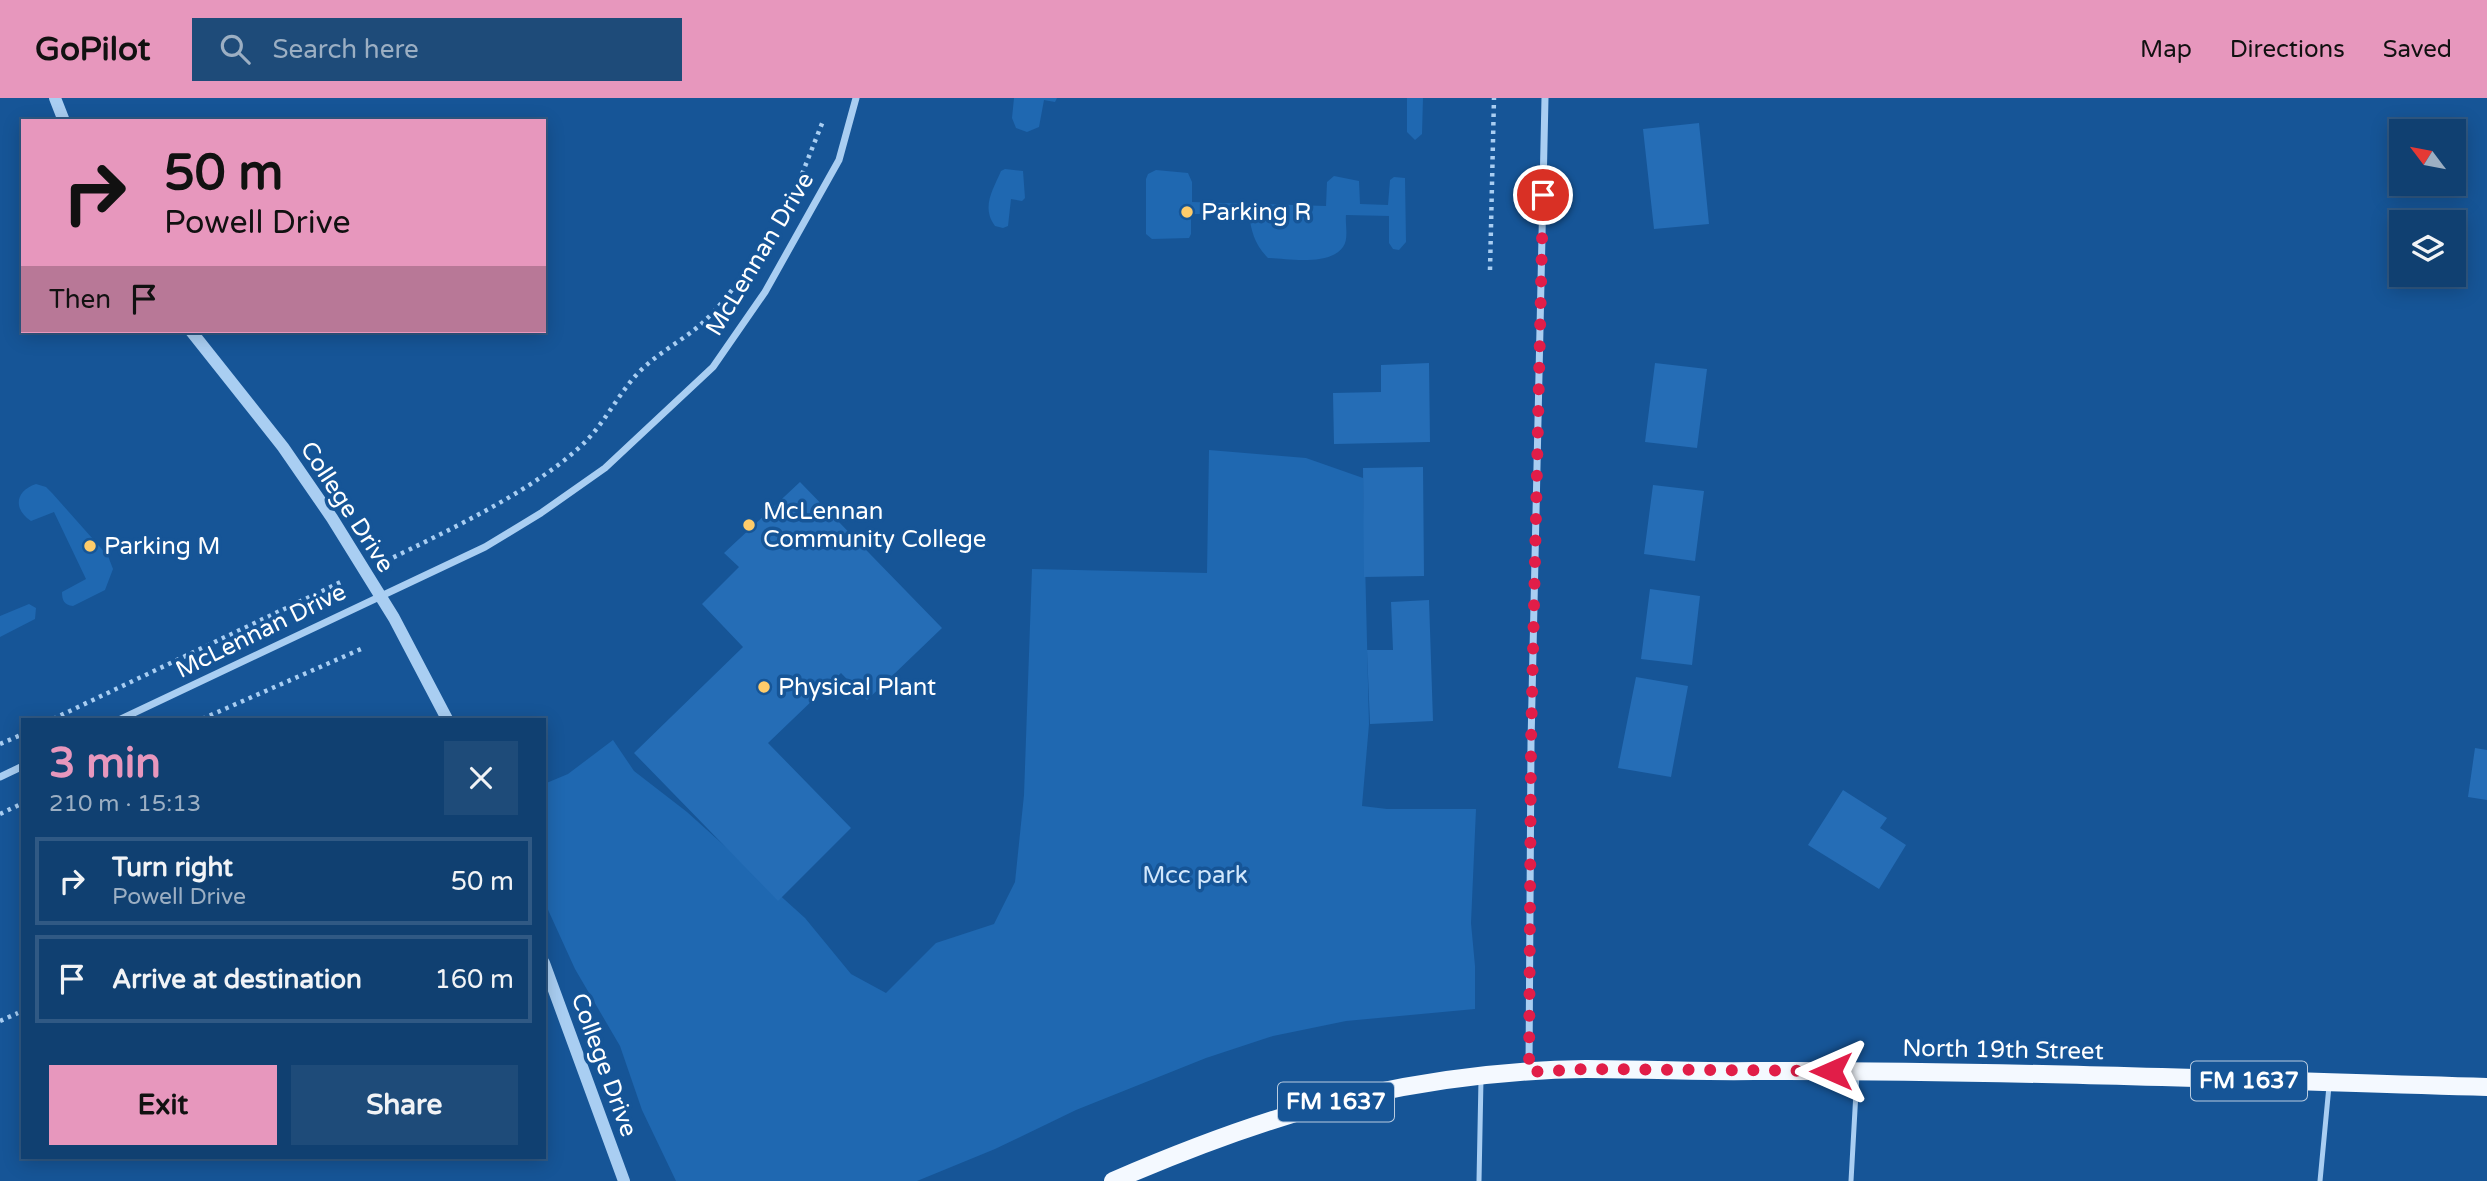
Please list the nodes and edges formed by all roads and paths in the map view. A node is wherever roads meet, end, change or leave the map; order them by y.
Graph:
1 (55, 98) edge
2 (856, 98) edge
3 (1494, 98) edge
4 (1545, 98) edge
5 (63, 119) edge
6 (824, 119) dead end
7 (797, 185) dead end
8 (761, 251) dead end
9 (1490, 270) dead end
10 (193, 333) edge
11 (391, 558) dead end
12 (332, 587) dead end
13 (380, 596) junction
14 (361, 649) dead end
15 (56, 718) edge
16 (123, 718) edge
17 (204, 718) edge
18 (446, 718) edge
19 (21, 735) edge
20 (0, 744) edge
21 (21, 767) edge
22 (0, 777) edge
23 (21, 804) edge
24 (0, 814) edge
25 (546, 968) edge
26 (18, 1013) dead end
27 (0, 1021) edge
28 (1857, 1071) junction
29 (1529, 1072) junction
30 (1481, 1077) junction
31 (2329, 1083) junction
32 (2487, 1087) edge
33 (1121, 1180) edge
34 (624, 1181) edge
35 (1479, 1181) edge
36 (1851, 1181) edge
37 (2320, 1181) edge

1 - 5 street
2 - 13 street, McLennan Drive
3 - 9 path
4 - 29 street
6 - 7 path
8 - 11 path
10 - 13 street, College Drive
12 - 15 path
13 - 16 street, McLennan Drive
13 - 18 street, College Drive
14 - 17 path
19 - 20 path
21 - 22 street
23 - 24 path
25 - 34 street, College Drive
26 - 27 path
28 - 29 main road, North 19th Street / FM 1637
28 - 31 main road, North 19th Street / FM 1637
28 - 36 lane
29 - 30 main road, North 19th Street / FM 1637
30 - 33 main road, North 19th Street / FM 1637
30 - 35 lane
31 - 32 main road, North 19th Street / FM 1637
31 - 37 lane

